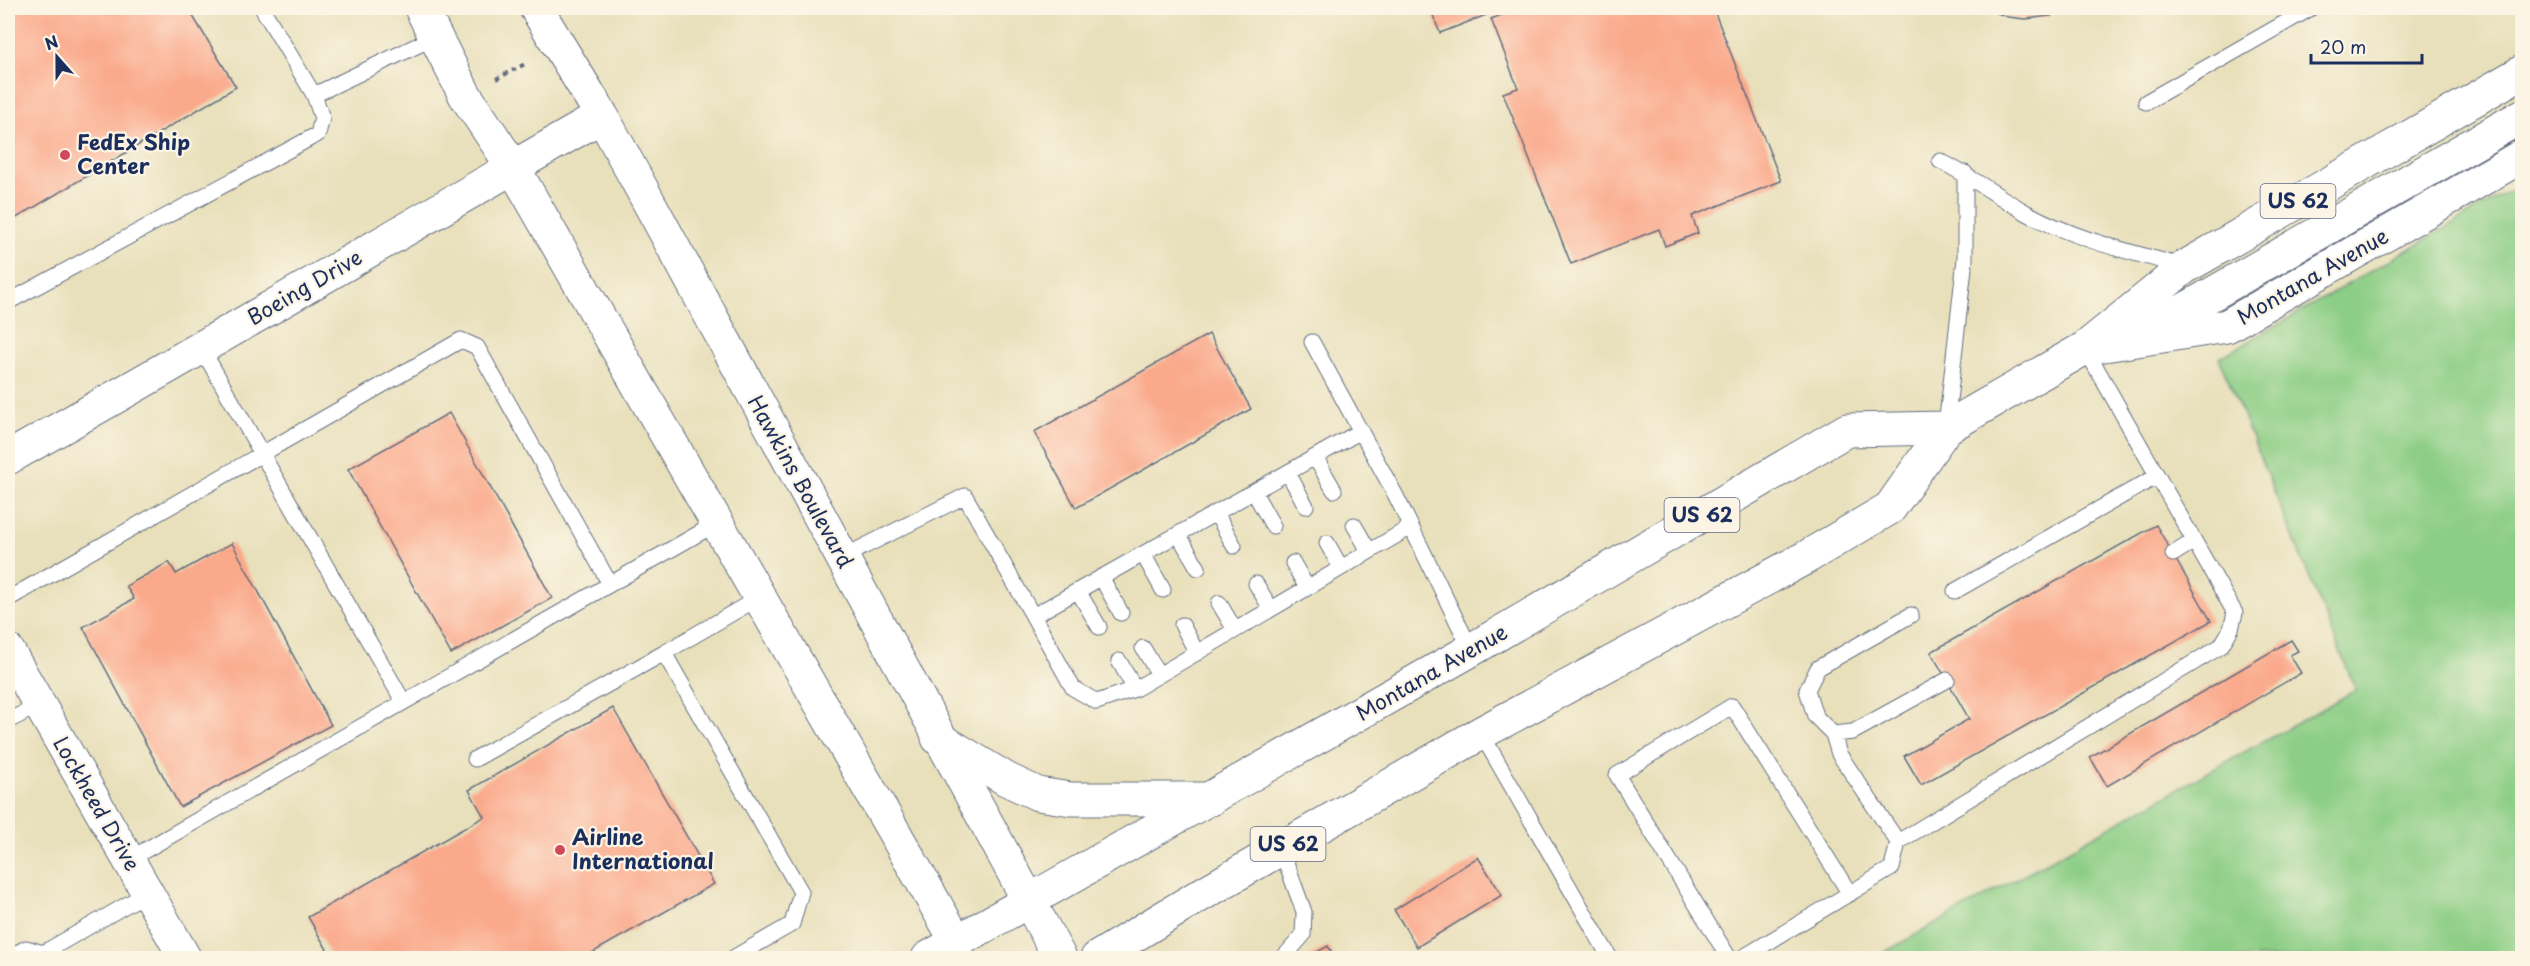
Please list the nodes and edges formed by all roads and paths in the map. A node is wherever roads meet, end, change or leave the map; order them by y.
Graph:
1 (262, 8) edge
2 (422, 8) edge
3 (536, 8) edge
4 (2311, 8) edge
5 (435, 37) junction
6 (530, 61) dead end
7 (2523, 72) edge
8 (490, 83) dead end
9 (314, 95) junction
10 (2146, 102) dead end
11 (602, 116) junction
12 (2523, 116) edge
13 (2523, 156) edge
14 (1940, 161) dead end
15 (513, 167) junction
16 (1965, 173) junction
17 (2185, 267) junction
18 (8, 302) edge
19 (1312, 342) dead end
20 (2129, 342) junction
21 (2085, 348) junction
22 (202, 349) junction
23 (1946, 428) junction
24 (1361, 431) junction
25 (260, 452) junction
26 (1315, 457) junction
27 (8, 458) edge
28 (1288, 473) junction
29 (2157, 476) junction
30 (1334, 490) dead end
31 (1254, 492) junction
32 (1306, 506) dead end
33 (1216, 513) junction
34 (717, 523) junction
35 (1354, 525) dead end
36 (1273, 526) dead end
37 (1411, 527) junction
38 (1178, 534) junction
39 (2194, 541) junction
40 (1327, 543) dead end
41 (1234, 546) dead end
42 (1369, 551) junction
43 (1143, 554) junction
44 (2173, 554) dead end
45 (841, 558) junction
46 (1293, 563) dead end
47 (1198, 568) dead end
48 (1341, 568) junction
49 (1101, 578) junction
50 (610, 584) junction
51 (1256, 584) dead end
52 (1307, 588) junction
53 (1163, 590) dead end
54 (1078, 591) junction
55 (1955, 591) dead end
56 (760, 597) junction
57 (8, 599) edge
58 (1219, 603) dead end
59 (1271, 609) junction
60 (1121, 613) dead end
61 (1911, 615) dead end
62 (1033, 616) junction
63 (1182, 626) dead end
64 (1099, 627) dead end
65 (1235, 630) junction
66 (1143, 648) dead end
67 (8, 650) edge
68 (1471, 650) junction
69 (664, 652) junction
70 (1197, 653) junction
71 (1119, 661) dead end
72 (1159, 675) junction
73 (1947, 680) dead end
74 (1136, 689) junction
75 (403, 701) junction
76 (39, 705) junction
77 (8, 721) edge
78 (1481, 734) junction
79 (1833, 734) junction
80 (938, 738) junction
81 (475, 759) dead end
82 (1213, 798) junction
83 (1899, 842) junction
84 (1281, 849) junction
85 (128, 860) junction
86 (147, 893) junction
87 (1850, 894) junction
88 (1028, 902) junction
89 (957, 942) junction
90 (45, 956) edge
91 (8, 958) edge
92 (185, 958) edge
93 (733, 958) edge
94 (928, 958) edge
95 (1060, 958) edge
96 (1097, 958) edge
97 (1283, 958) edge
98 (1610, 958) edge
99 (1729, 958) edge
100 (1742, 958) edge

1 - 9 lane
2 - 5 main road
3 - 11 main road, Hawkins Boulevard
4 - 10 lane
5 - 9 lane
5 - 15 main road
6 - 8 path
7 - 17 main road, Montana Avenue / US 62
9 - 18 lane
11 - 15 main road, Boeing Drive
11 - 45 main road, Hawkins Boulevard
12 - 20 main road
13 - 20 main road, Montana Avenue / US 62
14 - 16 lane
15 - 22 main road, Boeing Drive
15 - 34 main road
16 - 17 lane
16 - 23 lane
17 - 21 main road, Montana Avenue / US 62
19 - 24 lane
20 - 21 main road, Montana Avenue / US 62
21 - 23 main road, Montana Avenue / US 62
21 - 29 lane
22 - 25 lane
22 - 27 main road, Boeing Drive
23 - 68 main road, Montana Avenue / US 62
23 - 78 main road, Montana Avenue / US 62
24 - 26 lane
24 - 37 lane
25 - 50 lane
25 - 57 lane
25 - 75 lane
26 - 28 lane
26 - 30 lane
28 - 31 lane
28 - 32 lane
29 - 39 lane
29 - 55 lane
31 - 33 lane
31 - 36 lane
33 - 38 lane
33 - 41 lane
34 - 50 lane
34 - 56 main road
35 - 42 lane
37 - 42 lane
37 - 68 lane
38 - 43 lane
38 - 47 lane
39 - 44 lane
39 - 83 lane
40 - 48 lane
42 - 48 lane
43 - 49 lane
43 - 53 lane
45 - 62 lane
45 - 80 main road, Hawkins Boulevard
46 - 52 lane
48 - 52 lane
49 - 54 lane
49 - 60 lane
50 - 75 lane
51 - 59 lane
52 - 59 lane
54 - 62 lane
54 - 64 lane
56 - 69 lane
56 - 89 main road
58 - 65 lane
59 - 65 lane
61 - 79 lane
62 - 74 lane
63 - 70 lane
65 - 70 lane
66 - 72 lane
67 - 76 street, Lockheed Drive
68 - 82 main road, Montana Avenue / US 62
69 - 81 lane
69 - 93 lane
70 - 72 lane
71 - 74 lane
72 - 74 lane
73 - 79 lane
75 - 85 lane
76 - 77 lane
76 - 85 street, Lockheed Drive
78 - 84 main road, Montana Avenue / US 62
78 - 98 lane
79 - 83 lane
80 - 82 main road
80 - 88 main road, Hawkins Boulevard
82 - 88 main road, Montana Avenue / US 62
83 - 87 lane
84 - 96 main road, Montana Avenue / US 62
84 - 97 lane
85 - 86 street, Lockheed Drive
86 - 90 lane
86 - 92 street, Lockheed Drive
87 - 99 lane
87 - 100 lane
88 - 89 main road, Montana Avenue / US 62
88 - 95 main road, Hawkins Boulevard
89 - 94 main road, Montana Avenue / US 62
90 - 91 lane

